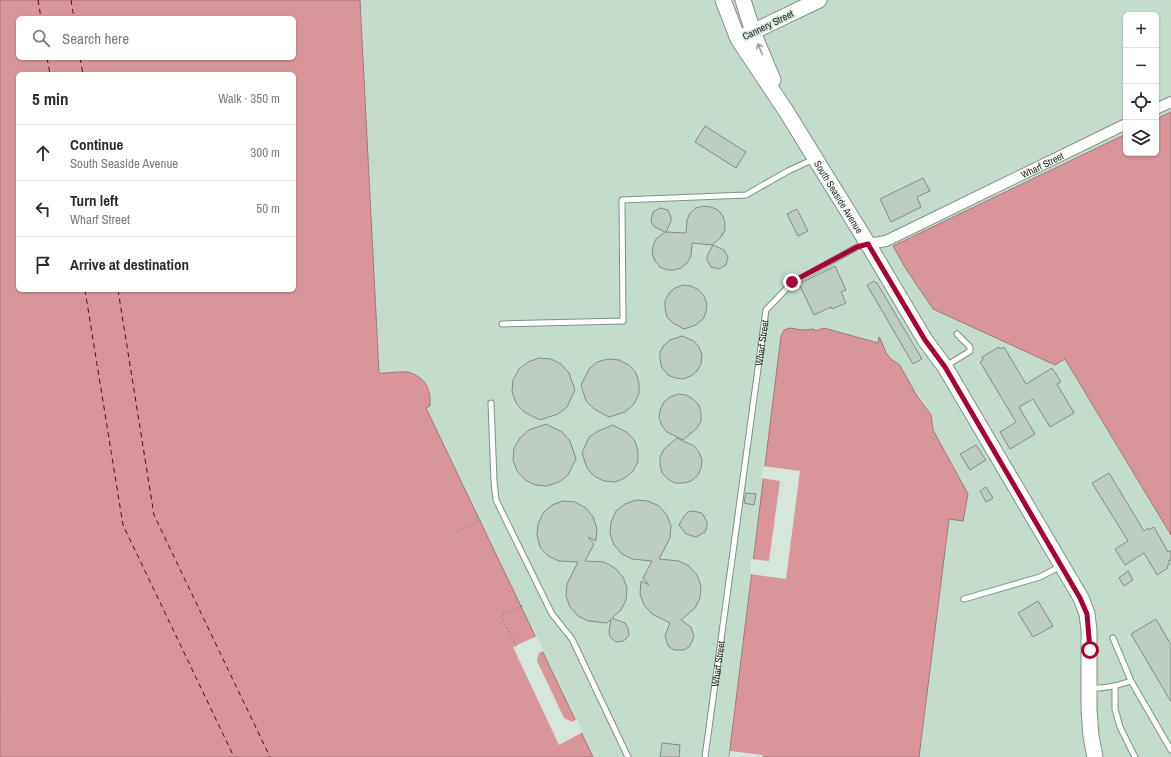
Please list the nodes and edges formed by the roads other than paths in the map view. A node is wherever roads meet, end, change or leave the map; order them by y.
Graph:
1 (723, 0) edge
2 (743, 0) edge
3 (820, 0) edge
4 (753, 32) junction
5 (738, 39) junction
6 (1171, 102) edge
7 (1159, 108) edge
8 (786, 111) junction
9 (1123, 125) edge
10 (815, 159) junction
11 (868, 244) junction
12 (502, 324) dead end
13 (957, 334) dead end
14 (945, 367) junction
15 (491, 403) dead end
16 (1062, 565) junction
17 (964, 599) dead end
18 (1113, 638) dead end
19 (1131, 681) junction
20 (1115, 686) junction
21 (1089, 688) junction
22 (1171, 750) edge
23 (628, 757) edge
24 (705, 757) edge
25 (1096, 757) edge
26 (1135, 757) edge

1 - 5 street, South Seaside Avenue
2 - 4 street, South Seaside Avenue
3 - 4 street, Cannery Street
4 - 5 street, Cannery Street
8 -> 4 street, South Seaside Avenue
5 - 8 street, South Seaside Avenue
6 - 7 street
8 - 10 street, South Seaside Avenue
9 - 11 street, Wharf Street
10 - 11 street, South Seaside Avenue
10 - 12 lane
11 - 14 street, South Seaside Avenue
11 - 24 lane, Wharf Street
13 - 14 lane
14 - 16 street, South Seaside Avenue
15 - 23 lane
16 - 17 lane
16 - 21 street, South Seaside Avenue
18 - 19 lane
19 - 20 lane
19 - 22 lane
20 - 21 lane
20 - 26 lane
21 - 25 street, South Seaside Avenue

